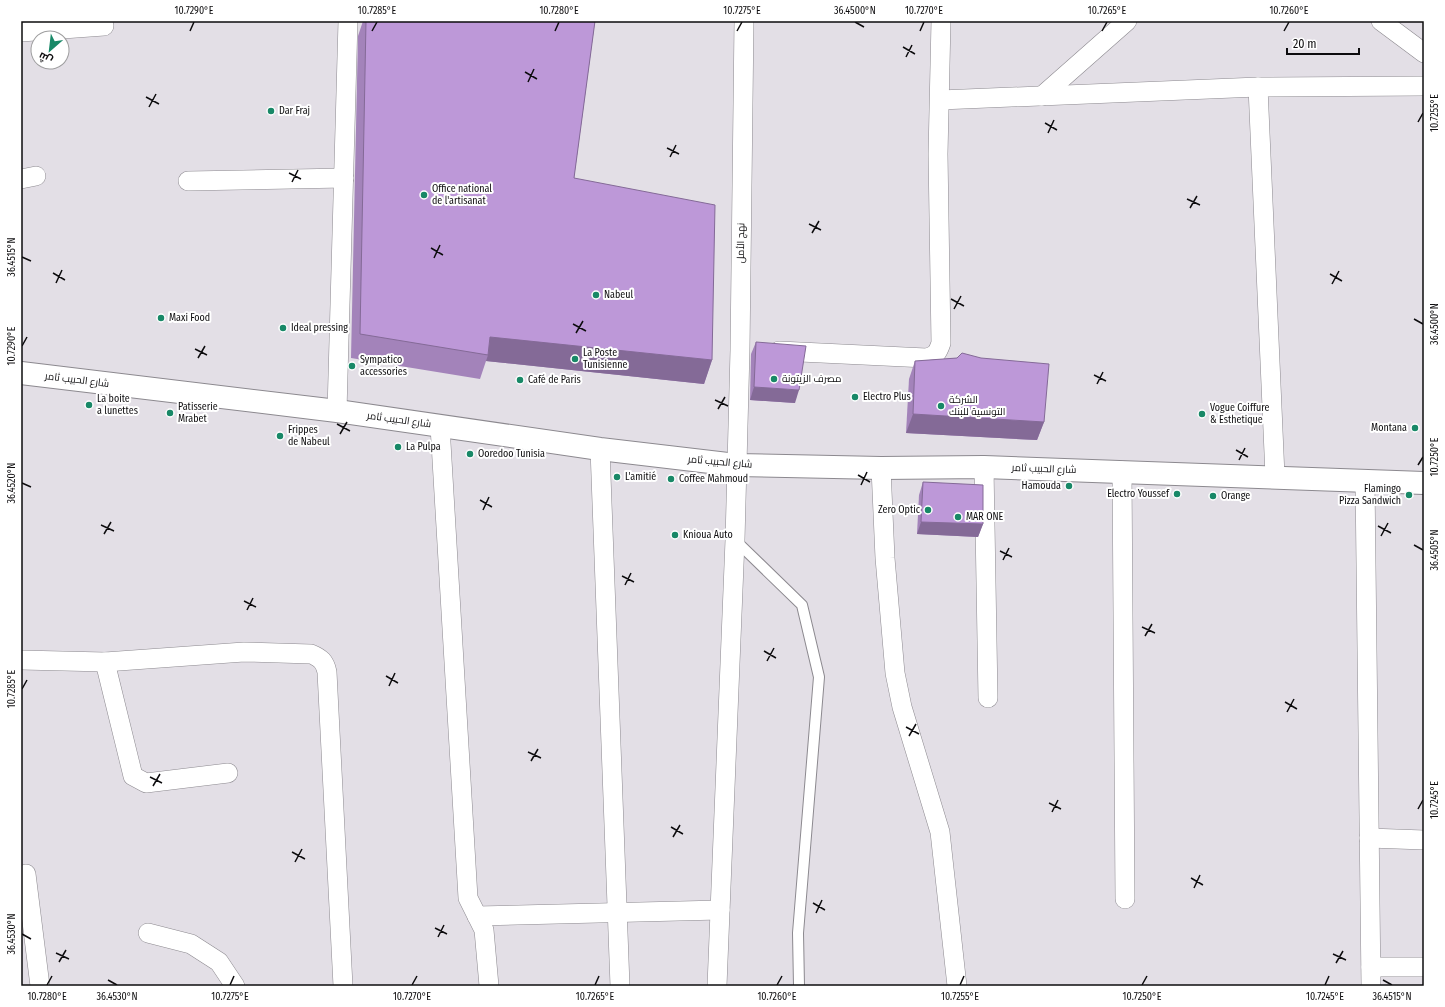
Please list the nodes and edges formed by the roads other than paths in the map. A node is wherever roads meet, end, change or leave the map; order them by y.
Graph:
1 (348, 21) edge
2 (744, 21) edge
3 (941, 21) edge
4 (1127, 21) edge
5 (1381, 21) edge
6 (104, 26) dead end
7 (21, 32) edge
8 (1424, 53) edge
9 (1424, 86) edge
10 (1258, 87) junction
11 (1042, 96) junction
12 (940, 100) junction
13 (344, 178) junction
14 (188, 181) dead end
15 (753, 350) junction
16 (21, 373) edge
17 (337, 411) junction
18 (440, 426) junction
19 (600, 449) junction
20 (736, 465) junction
21 (984, 467) junction
22 (881, 468) junction
23 (1122, 471) junction
24 (1275, 476) junction
25 (1365, 480) junction
26 (1424, 483) edge
27 (736, 540) junction
28 (21, 660) edge
29 (105, 662) junction
30 (988, 698) dead end
31 (228, 773) dead end
32 (1369, 838) junction
33 (1424, 840) edge
34 (26, 874) dead end
35 (1125, 899) dead end
36 (720, 910) junction
37 (618, 913) junction
38 (477, 916) junction
39 (148, 933) dead end
40 (1371, 967) junction
41 (1424, 967) edge
42 (40, 986) edge
43 (235, 986) edge
44 (343, 986) edge
45 (489, 986) edge
46 (620, 986) edge
47 (717, 986) edge
48 (799, 986) edge
49 (957, 986) edge
50 (1371, 986) edge

1 - 13 street
2 - 15 street, نهج الأمل
3 - 12 street
4 - 11 street
5 - 8 street
6 - 7 street
9 - 10 street
10 - 11 street
10 - 24 street
11 - 12 street
12 - 15 street
13 - 14 street
13 - 17 street
15 - 20 street, نهج الأمل
16 - 17 main road, شارع الحبيب ثامر
17 - 18 main road, شارع الحبيب ثامر
18 - 19 main road, شارع الحبيب ثامر
18 - 38 street
19 - 20 main road, شارع الحبيب ثامر
19 - 37 street
20 - 22 main road, شارع الحبيب ثامر
20 - 27 street, نهج الأمل
21 - 22 main road, شارع الحبيب ثامر
21 - 23 main road, شارع الحبيب ثامر
21 - 30 street
22 - 49 street
23 - 24 main road, شارع الحبيب ثامر
23 - 35 street
24 - 25 main road, شارع الحبيب ثامر
25 - 26 main road, شارع الحبيب ثامر
25 - 32 street
27 - 36 street, نهج الأمل
27 - 48 lane
28 - 29 street
29 - 31 street
29 - 44 street
32 - 33 street
32 - 40 street
34 - 42 street
36 - 37 street
36 - 47 street, نهج الأمل
37 - 38 street
37 - 46 street
38 - 45 street
39 - 43 street
40 - 41 street
40 - 50 street

